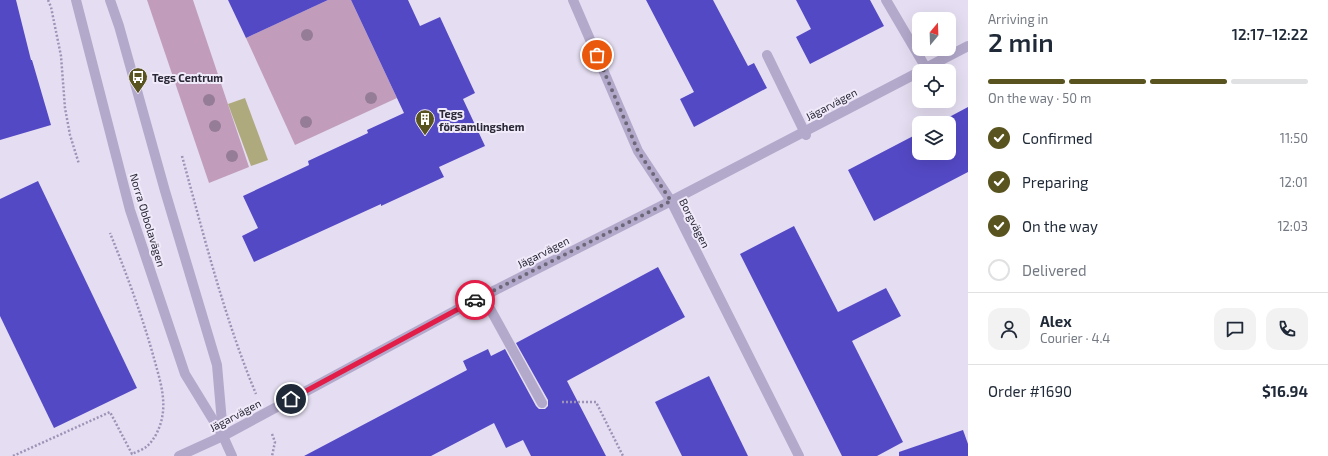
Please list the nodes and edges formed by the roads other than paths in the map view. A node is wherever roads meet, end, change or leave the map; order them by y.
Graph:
1 (76, 0) edge
2 (110, 0) edge
3 (573, 0) edge
4 (886, 0) edge
5 (968, 46) edge
6 (767, 55) dead end
7 (919, 64) edge
8 (934, 64) edge
9 (912, 75) edge
10 (805, 133) junction
11 (671, 201) junction
12 (483, 296) junction
13 (542, 403) road end
14 (223, 436) junction
15 (179, 456) edge
16 (232, 456) edge
17 (799, 456) edge

1 - 14 street, Norra Obbolavägen
2 - 14 street, Norra Obbolavägen
3 - 11 street, Borgvägen
4 - 7 street
5 - 8 street, Jägarvägen
6 - 10 street
9 - 10 street, Jägarvägen
10 - 11 street, Jägarvägen
11 - 12 street, Jägarvägen
11 - 17 street, Borgvägen
12 - 13 street
12 - 14 street, Jägarvägen
14 - 15 street, Jägarvägen
14 - 16 street, Norra Obbolavägen

